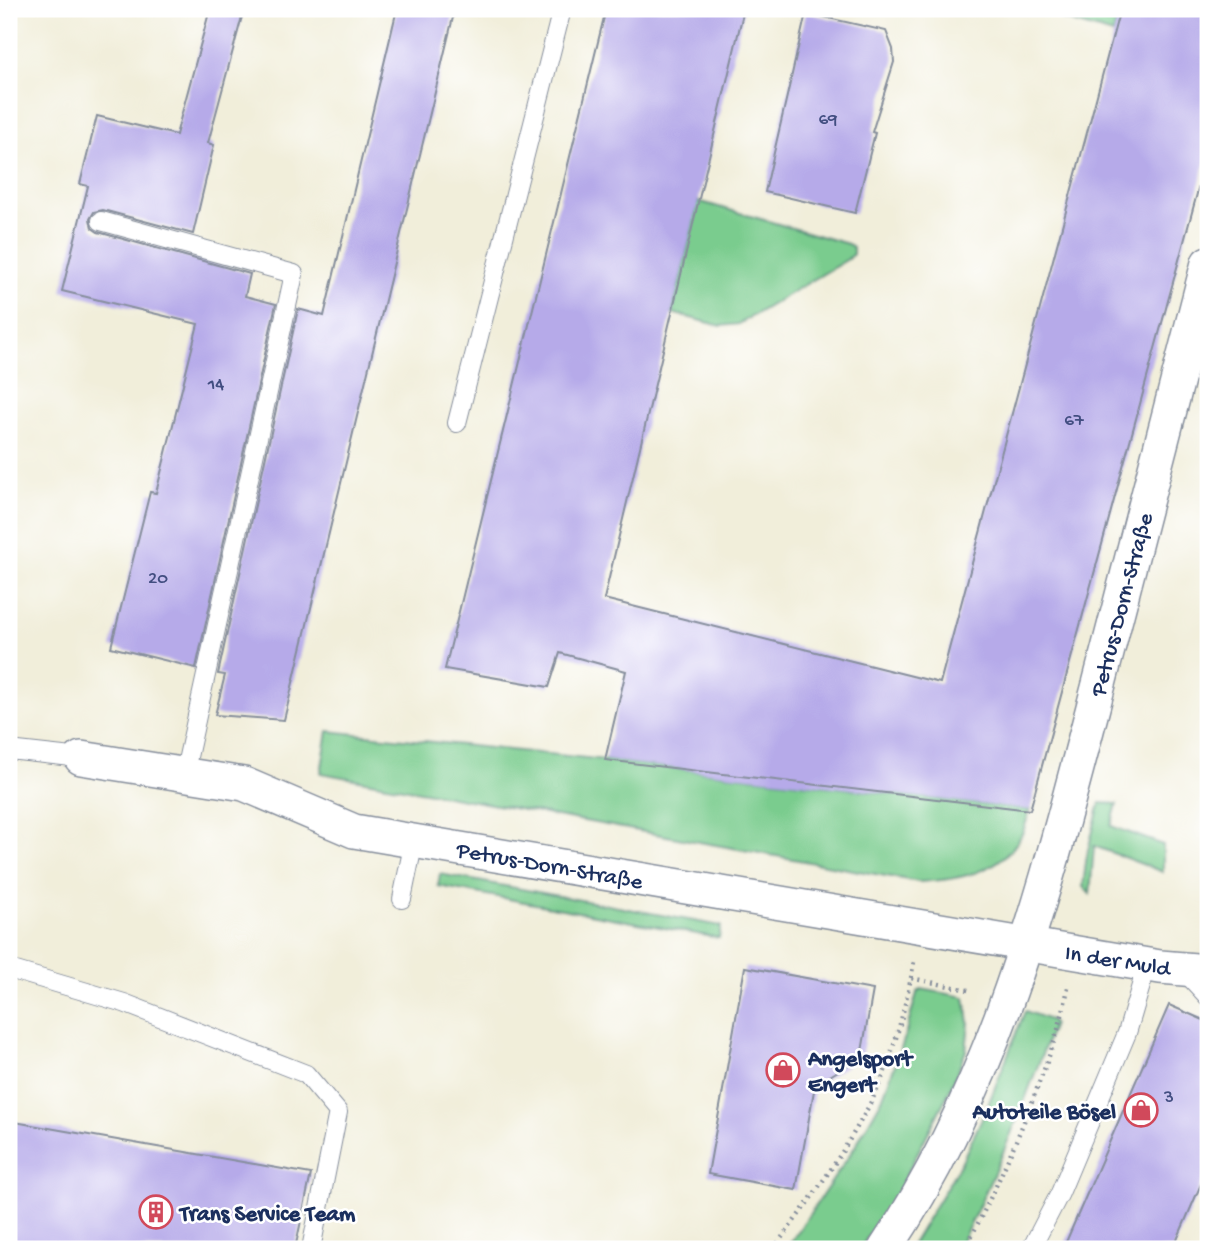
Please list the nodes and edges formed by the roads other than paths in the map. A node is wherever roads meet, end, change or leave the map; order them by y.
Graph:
1 (562, 9) edge
2 (101, 221) dead end
3 (1208, 263) edge
4 (457, 423) dead end
5 (9, 750) edge
6 (81, 758) joint
7 (184, 775) junction
8 (414, 841) junction
9 (402, 900) dead end
10 (1027, 944) junction
11 (1147, 965) junction
12 (9, 969) edge
13 (1195, 970) edge
14 (1208, 997) edge
15 (311, 1249) edge
16 (885, 1249) edge
17 (1031, 1249) edge

1 - 4 lane
2 - 7 lane
3 - 10 street, Petrus-Dorn-Straße
5 - 6 lane
6 - 7 street, Petrus-Dorn-Straße
7 - 8 street, Petrus-Dorn-Straße
8 - 9 lane
8 - 10 street, Petrus-Dorn-Straße
10 - 11 street, In der Muld
10 - 16 street, Petrus-Dorn-Straße
11 - 13 street, In der Muld
11 - 17 lane
12 - 15 lane
13 - 14 lane

